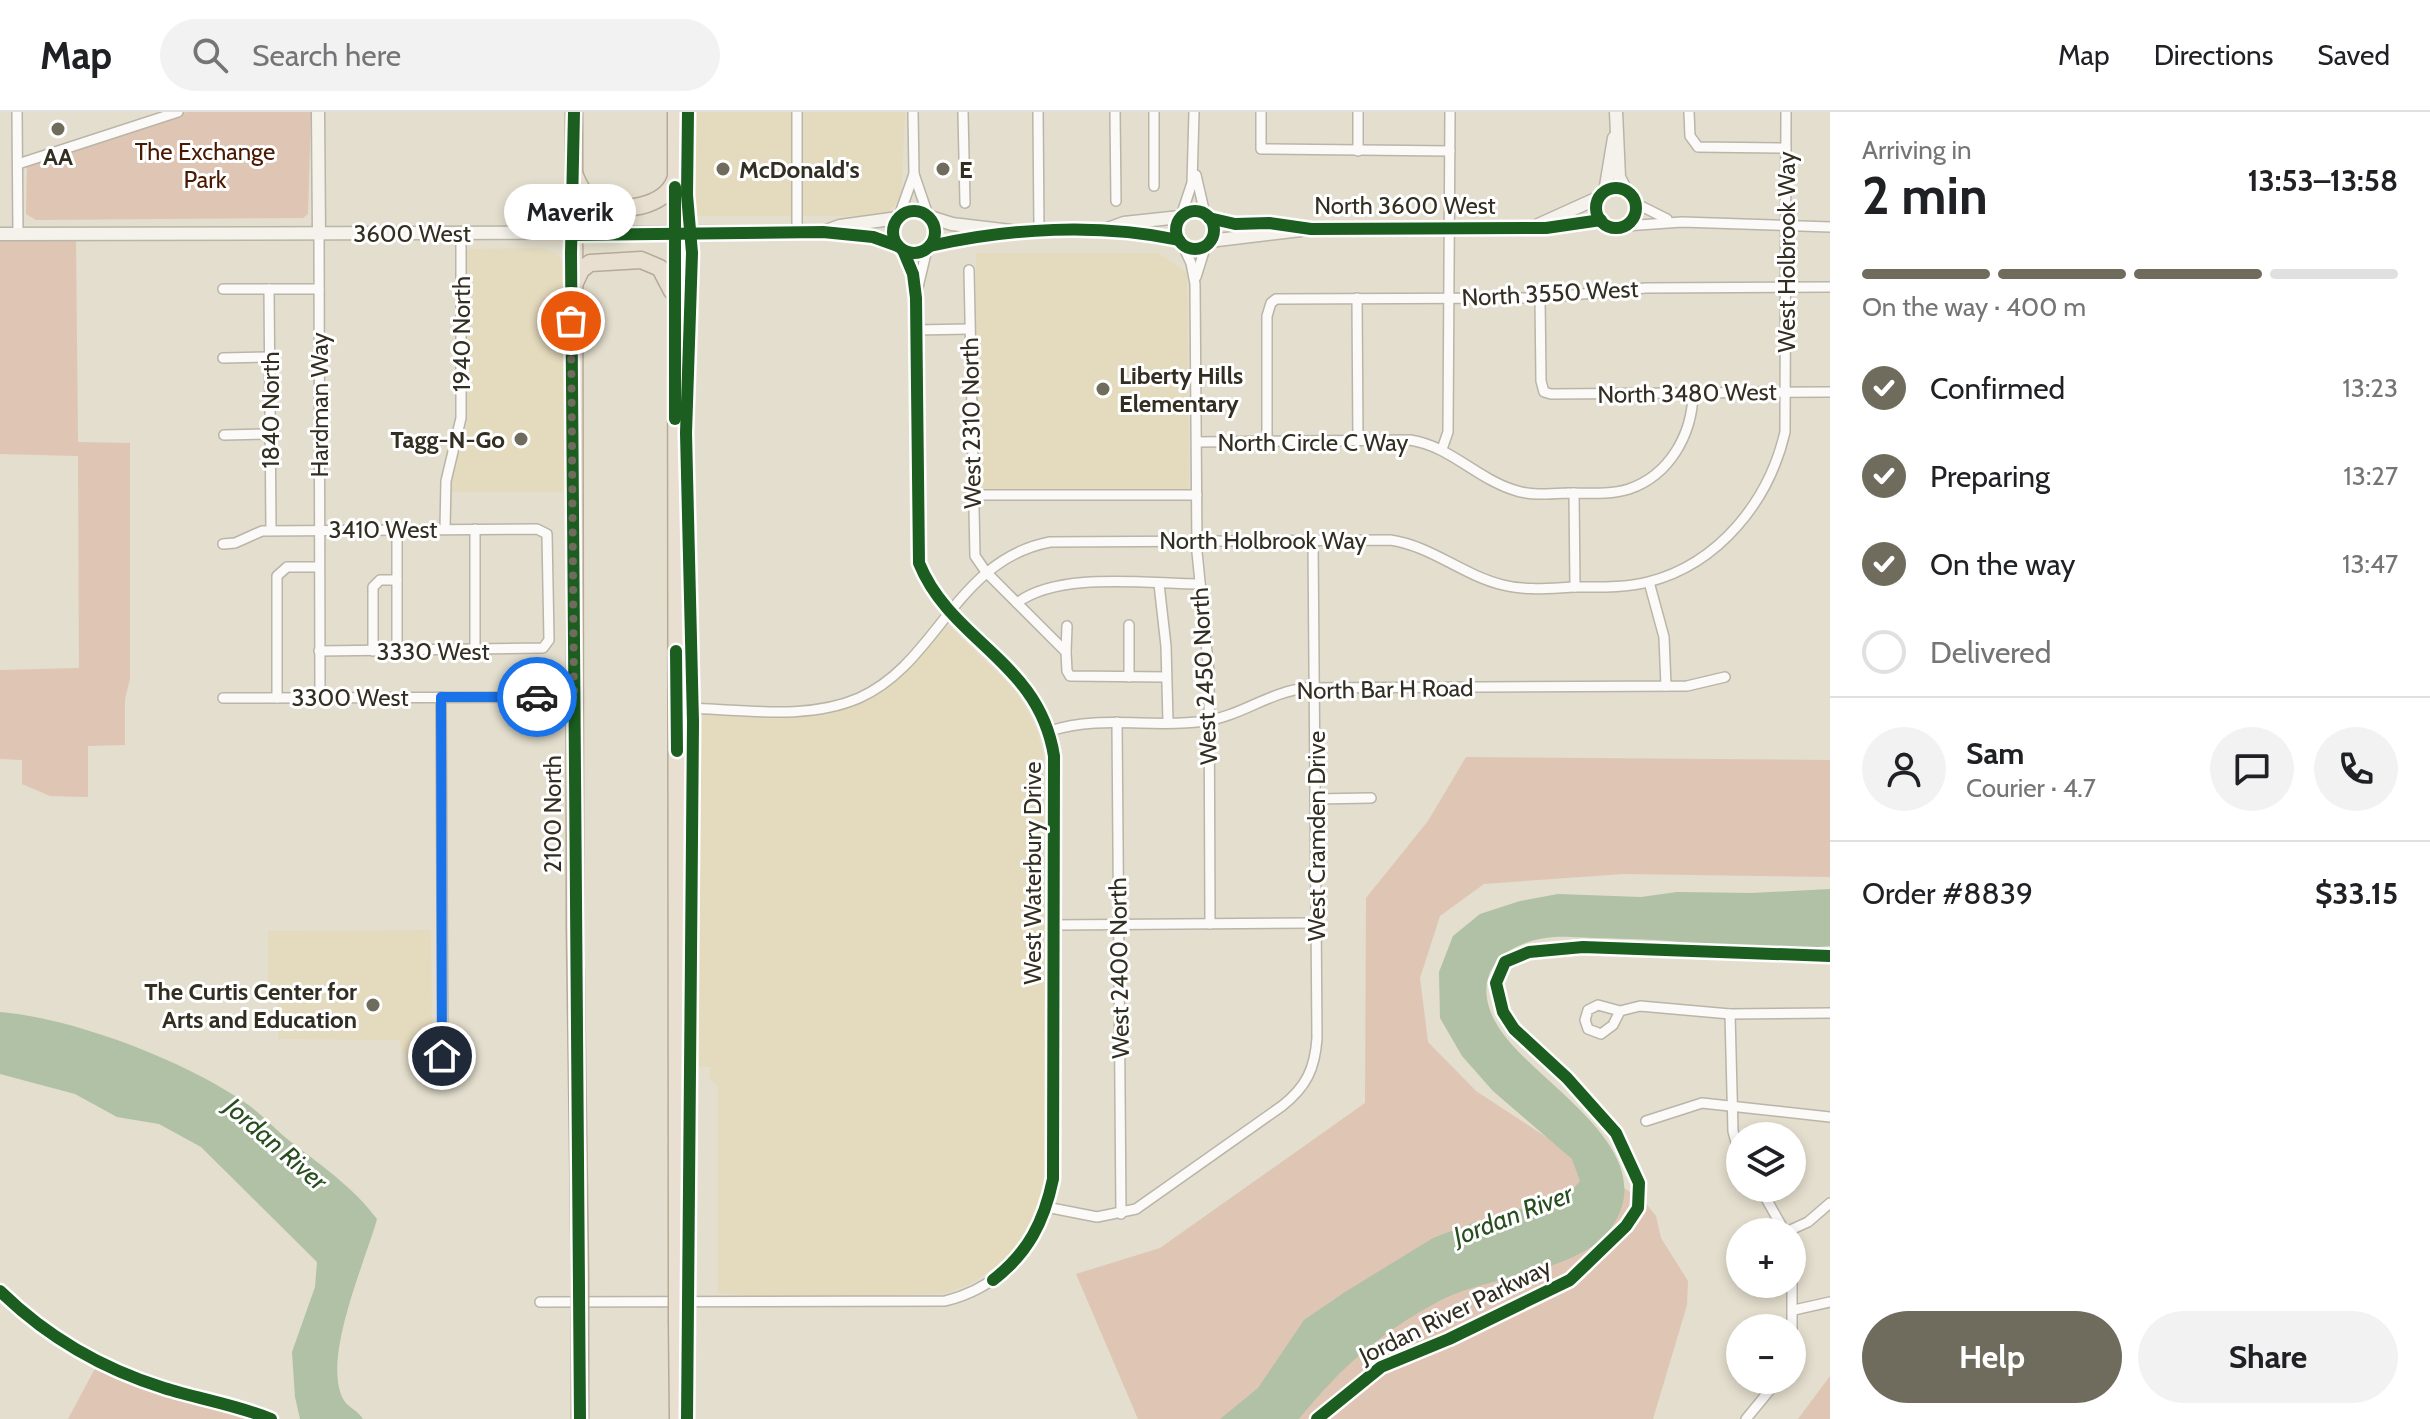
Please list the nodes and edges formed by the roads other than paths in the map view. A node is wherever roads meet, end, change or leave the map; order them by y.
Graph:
1 (17, 112) edge
2 (178, 112) edge
3 (318, 112) edge
4 (574, 112) edge
5 (676, 112) edge
6 (797, 112) edge
7 (913, 112) edge
8 (963, 112) edge
9 (1038, 112) edge
10 (1115, 112) edge
11 (1154, 112) edge
12 (1194, 112) edge
13 (1261, 112) edge
14 (1358, 112) edge
15 (1450, 112) edge
16 (1616, 112) edge
17 (1689, 112) edge
18 (1786, 112) edge
19 (1616, 131) junction
20 (1786, 148) junction
21 (1358, 151) junction
22 (1450, 151) junction
23 (1194, 159) junction
24 (18, 164) junction
25 (572, 167) junction
26 (914, 174) junction
27 (675, 178) junction
28 (1154, 186) dead end
29 (1626, 191) junction
30 (1602, 194) junction
31 (1116, 201) dead end
32 (965, 203) dead end
33 (1635, 203) junction
34 (929, 216) junction
35 (1207, 216) junction
36 (898, 217) junction
37 (1181, 217) junction
38 (1601, 220) junction
39 (1682, 222) junction
40 (1625, 226) junction
41 (1447, 227) junction
42 (1527, 227) junction
43 (1786, 227) junction
44 (1830, 227) edge
45 (1311, 229) junction
46 (1039, 231) junction
47 (1103, 231) junction
48 (461, 232) junction
49 (823, 232) junction
50 (1014, 232) junction
51 (797, 233) junction
52 (0, 234) edge
53 (18, 234) junction
54 (319, 234) junction
55 (675, 234) junction
56 (571, 235) junction
57 (1181, 242) junction
58 (1208, 243) junction
59 (928, 247) junction
60 (900, 248) junction
61 (969, 270) dead end
62 (1195, 284) junction
63 (1787, 287) junction
64 (1830, 287) edge
65 (223, 289) dead end
66 (269, 289) junction
67 (319, 289) junction
68 (571, 292) junction
69 (1447, 297) junction
70 (916, 298) junction
71 (1357, 298) junction
72 (1540, 298) junction
73 (675, 304) junction
74 (969, 329) junction
75 (916, 330) junction
76 (270, 357) junction
77 (223, 358) dead end
78 (1787, 392) junction
79 (1830, 392) edge
80 (1693, 394) junction
81 (270, 434) junction
82 (224, 435) dead end
83 (1358, 441) junction
84 (1197, 442) junction
85 (1267, 442) junction
86 (1442, 449) junction
87 (1574, 493) junction
88 (971, 495) junction
89 (1197, 495) junction
90 (319, 529) junction
91 (397, 529) junction
92 (445, 529) junction
93 (475, 529) junction
94 (271, 530) junction
95 (1313, 540) junction
96 (1197, 541) junction
97 (223, 544) dead end
98 (319, 567) junction
99 (986, 572) junction
100 (397, 580) junction
101 (1649, 582) junction
102 (1159, 584) junction
103 (1200, 584) junction
104 (1575, 587) junction
105 (1017, 603) junction
106 (950, 609) junction
107 (1129, 625) dead end
108 (1067, 626) dead end
109 (546, 646) joint
110 (319, 651) junction
111 (373, 651) junction
112 (397, 651) junction
113 (475, 651) junction
114 (1066, 652) junction
115 (1129, 677) junction
116 (1166, 677) junction
117 (1725, 677) dead end
118 (1666, 686) junction
119 (1315, 688) junction
120 (320, 697) junction
121 (441, 697) junction
122 (574, 697) junction
123 (223, 698) dead end
124 (277, 698) junction
125 (677, 708) junction
126 (1209, 721) junction
127 (1117, 722) junction
128 (1168, 722) junction
129 (1050, 731) junction
130 (1371, 798) dead end
131 (1315, 799) junction
132 (1316, 923) junction
133 (1119, 924) junction
134 (1210, 924) junction
135 (1055, 925) junction
136 (1620, 1011) dead end
137 (1830, 1013) edge
138 (1730, 1014) junction
139 (443, 1072) dead end
140 (1732, 1105) junction
141 (1830, 1117) edge
142 (1646, 1121) dead end
143 (1733, 1122) edge
144 (1830, 1203) edge
145 (1046, 1207) junction
146 (1121, 1214) junction
147 (1806, 1223) edge
148 (1793, 1298) edge
149 (540, 1302) dead end
150 (1830, 1302) edge
151 (1794, 1310) junction
152 (1794, 1314) edge
153 (1767, 1394) edge
154 (580, 1419) edge
155 (678, 1419) edge
156 (1746, 1419) edge

1 - 24 street
2 - 24 street
3 - 54 street, Hardman Way
4 - 25 highway, 2100 North
5 - 27 highway
6 - 51 street
7 - 26 street
8 - 32 street
9 - 46 street
10 - 31 street
11 - 28 street
12 - 23 street
13 - 21 street
14 - 21 street
15 - 22 street
16 - 19 street
17 - 20 street
18 - 20 street, West Holbrook Way
19 - 29 street
19 - 30 street
20 - 43 street, West Holbrook Way
21 - 22 street
22 - 41 street
23 - 35 street
23 - 37 street
24 - 53 street
25 - 27 highway
25 - 56 highway, 2100 North
26 - 34 street
26 - 36 street
27 - 55 highway
29 - 30 street
29 - 33 street
30 - 38 street
30 - 42 street, North 3600 West
33 - 39 street
33 - 40 street
34 - 36 street
34 - 50 street
34 - 59 street
35 - 37 street
35 - 45 street, North 3600 West
35 - 58 street
36 - 49 street
36 - 60 street
37 - 47 street
37 - 57 street
38 - 40 street
38 - 42 street, North 3600 West
39 - 40 street
39 - 43 street
41 - 42 street, North 3600 West
41 - 45 street, North 3600 West
41 - 69 street
43 - 44 street
43 - 63 street, West Holbrook Way
45 - 58 street, North 3600 West
46 - 47 street
46 - 50 street
47 - 57 street
48 - 54 street, 3600 West
48 - 56 street, 3600 West
48 - 92 street, 1940 North
49 - 51 street, 3600 West
49 - 60 street
50 - 59 street
51 - 55 street, 3600 West
52 - 53 street, 3600 West
53 - 54 street, 3600 West
54 - 67 street, Hardman Way
55 - 56 street, 3600 West
55 - 73 highway
56 - 68 highway, 2100 North
57 - 58 street
57 - 62 street, West 2450 North
58 - 62 street, West 2450 North
59 - 60 street
59 - 70 street, West Waterbury Drive
60 - 70 street, West Waterbury Drive
61 - 74 street, West 2310 North
62 - 84 street, West 2450 North
63 - 64 street, North 3550 West
63 - 72 street, North 3550 West
63 - 78 street, West Holbrook Way
65 - 66 street
66 - 67 street
66 - 76 street, 1840 North
67 - 90 street, Hardman Way
68 - 73 highway
68 - 122 highway, 2100 North
69 - 71 street, North 3550 West
69 - 72 street, North 3550 West
69 - 86 street
70 - 75 street, West Waterbury Drive
71 - 83 street
71 - 85 street, North 3550 West
72 - 80 street, North 3480 West
73 - 125 highway
74 - 75 street
74 - 88 street, West 2310 North
75 - 106 street, West Waterbury Drive
76 - 77 street
76 - 81 street, 1840 North
78 - 79 street, North 3480 West
78 - 80 street, North 3480 West
78 - 101 street, North Holbrook Way
80 - 87 street, North Circle C Way
81 - 82 street
81 - 94 street, 1840 North
83 - 85 street, North Circle C Way
83 - 86 street, North Circle C Way
84 - 85 street, North Circle C Way
84 - 89 street, West 2450 North
86 - 87 street, North Circle C Way
87 - 104 street
88 - 89 street
88 - 99 street, West 2310 North
89 - 96 street, West 2450 North
90 - 91 street, 3410 West
90 - 94 street, 3410 West
90 - 98 street, Hardman Way
91 - 92 street, 3410 West
91 - 100 street
92 - 93 street, 3410 West
93 - 109 street, 3410 West
93 - 113 street
94 - 97 street, 3410 West
95 - 96 street, North Holbrook Way
95 - 104 street, North Holbrook Way
95 - 119 street, West Cramden Drive
96 - 99 street, North Holbrook Way
96 - 103 street, West 2450 North
98 - 110 street, Hardman Way
98 - 124 street
99 - 105 street
99 - 106 street, North Holbrook Way
100 - 111 street
100 - 112 street
101 - 104 street, North Holbrook Way
101 - 118 street
102 - 103 street
102 - 105 street
102 - 116 street
103 - 126 street, West 2450 North
105 - 114 street
106 - 125 street, North Holbrook Way
106 - 129 street, West Waterbury Drive
107 - 115 street
108 - 114 street
109 - 113 street, 3330 West
110 - 111 street, 3330 West
110 - 120 street, Hardman Way
111 - 112 street, 3330 West
112 - 113 street, 3330 West
114 - 115 street
115 - 116 street
116 - 128 street
117 - 118 street, North Bar H Road
118 - 119 street, North Bar H Road
119 - 126 street, North Bar H Road
119 - 131 street, West Cramden Drive
120 - 121 street, 3300 West
120 - 124 street, 3300 West
121 - 122 street, 3300 West
121 - 139 street
122 - 154 highway, 2100 North, bridge
123 - 124 street, 3300 West
125 - 155 highway, bridge
126 - 128 street, North Bar H Road
126 - 134 street, West 2450 North
127 - 128 street, North Bar H Road
127 - 129 street, North Bar H Road
127 - 133 street, West 2400 North
129 - 135 street, West Waterbury Drive
130 - 131 street
131 - 132 street, West Cramden Drive
132 - 134 street
132 - 146 street, West Cramden Drive
133 - 134 street
133 - 135 street
133 - 146 street, West 2400 North
135 - 145 street, West Waterbury Drive
136 - 138 street
137 - 138 street
138 - 140 street
140 - 141 street
140 - 142 street
140 - 143 street
144 - 147 street
145 - 146 street
145 - 149 street, West Waterbury Drive
148 - 151 street
150 - 151 street
151 - 152 street
153 - 156 street

